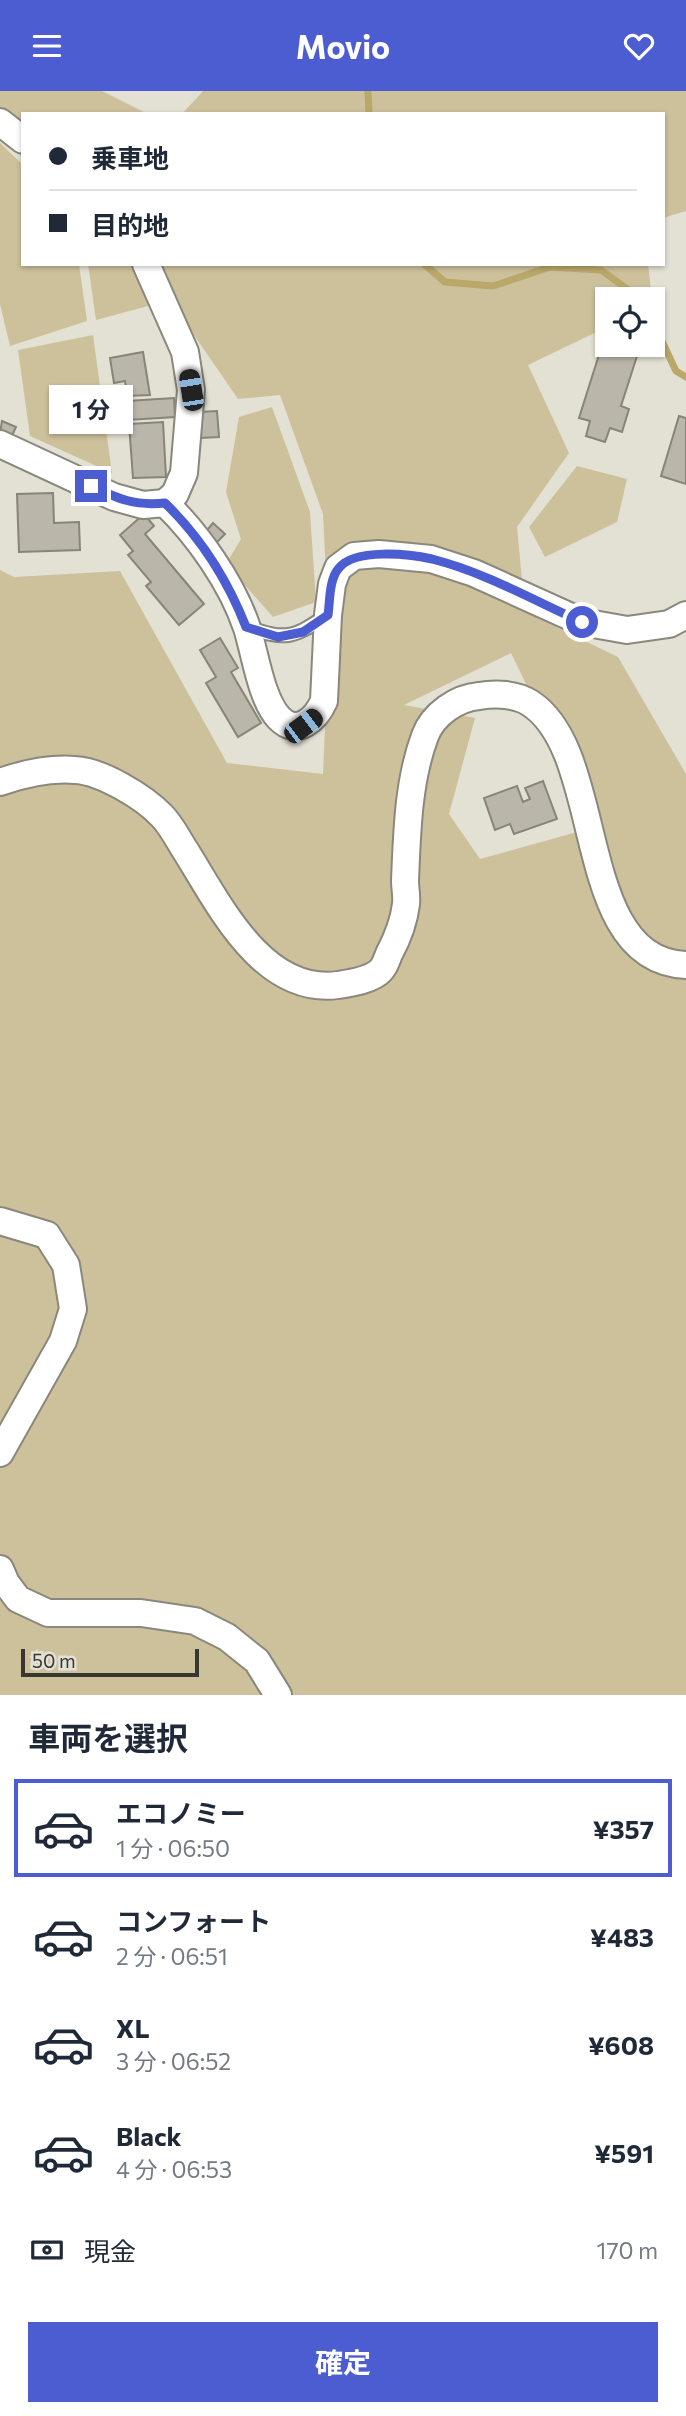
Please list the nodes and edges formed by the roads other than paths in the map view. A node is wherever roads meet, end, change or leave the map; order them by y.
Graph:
1 (0, 122) edge
2 (21, 138) edge
3 (147, 266) edge
4 (0, 444) edge
5 (165, 503) junction
6 (328, 615) junction
7 (686, 615) edge
8 (246, 627) junction
9 (0, 782) edge
10 (686, 965) edge
11 (0, 1221) edge
12 (0, 1453) edge
13 (0, 1569) edge
14 (278, 1695) edge

1 - 2 street
3 - 5 street
4 - 5 street
5 - 8 street
6 - 7 street
6 - 8 lane
6 - 8 street
9 - 10 street
11 - 12 street
13 - 14 street

